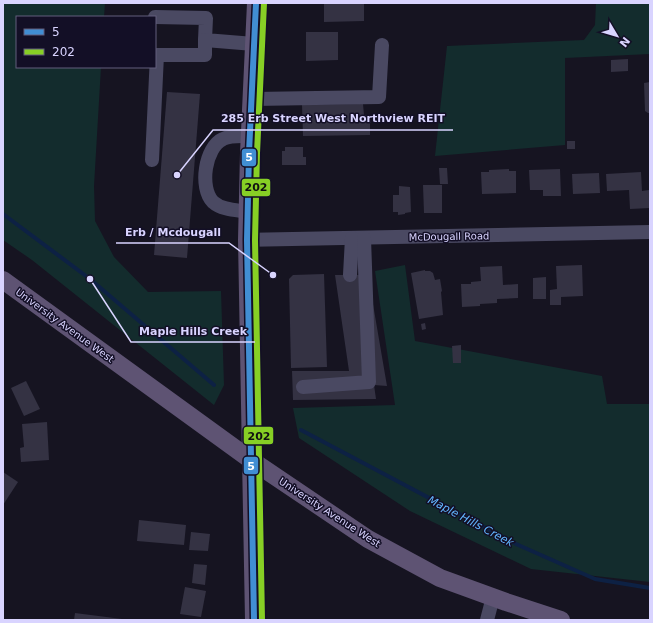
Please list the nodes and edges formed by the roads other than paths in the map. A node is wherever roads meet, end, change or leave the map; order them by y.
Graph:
1 (256, 3) edge
2 (156, 18) edge
3 (205, 40) junction
4 (254, 44) junction
5 (382, 45) dead end
6 (253, 99) junction
7 (250, 136) junction
8 (152, 160) dead end
9 (248, 212) junction
10 (650, 232) edge
11 (358, 238) junction
12 (247, 240) junction
13 (350, 275) dead end
14 (3, 280) edge
15 (303, 387) dead end
16 (251, 460) junction
17 (493, 597) junction
18 (254, 620) edge
19 (488, 620) edge
20 (562, 620) edge

1 - 4 main road
2 - 3 street
3 - 4 street
3 - 8 street
4 - 6 main road
5 - 6 street
6 - 7 main road
7 - 9 main road
7 - 9 street
9 - 12 main road
10 - 11 street, McDougall Road
11 - 12 street, McDougall Road
11 - 13 street
11 - 15 street
12 - 16 main road
14 - 16 main road, University Avenue West
16 - 17 main road, University Avenue West
16 - 18 main road
17 - 19 street
17 - 20 main road, University Avenue West

